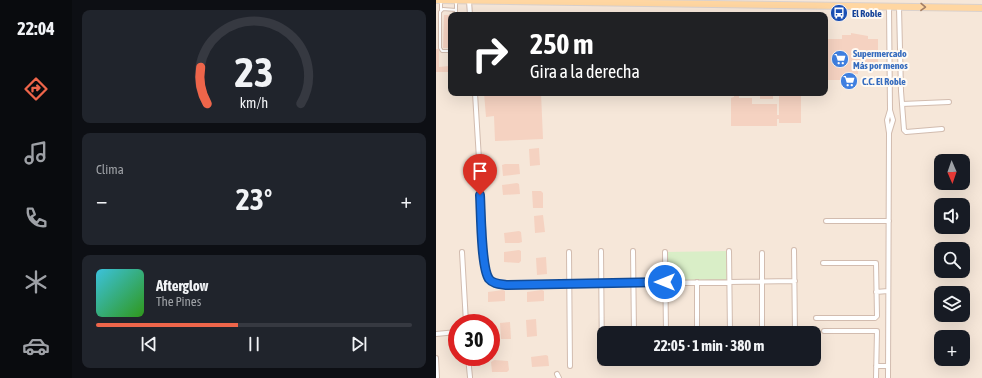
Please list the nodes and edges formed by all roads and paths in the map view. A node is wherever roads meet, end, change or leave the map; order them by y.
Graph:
1 (436, 0) edge
2 (441, 0) edge
3 (456, 0) edge
4 (469, 1) edge
5 (889, 7) junction
6 (900, 7) junction
7 (982, 8) edge
8 (441, 10) junction
9 (456, 10) joint
10 (470, 12) edge
11 (448, 51) edge
12 (475, 96) edge
13 (949, 102) dead end
14 (902, 104) junction
15 (942, 129) dead end
16 (826, 220) dead end
17 (889, 221) junction
18 (794, 250) dead end
19 (601, 251) dead end
20 (633, 251) dead end
21 (730, 251) dead end
22 (462, 252) dead end
23 (569, 252) dead end
24 (665, 252) dead end
25 (762, 253) dead end
26 (823, 263) dead end
27 (762, 281) junction
28 (795, 281) junction
29 (665, 282) junction
30 (697, 282) junction
31 (730, 282) junction
32 (601, 283) junction
33 (634, 283) junction
34 (569, 284) junction
35 (888, 291) junction
36 (876, 292) junction
37 (465, 314) edge
38 (816, 318) dead end
39 (602, 326) edge
40 (634, 326) edge
41 (666, 326) edge
42 (697, 326) edge
43 (730, 326) edge
44 (762, 326) edge
45 (795, 326) edge
46 (824, 330) dead end
47 (448, 333) edge
48 (436, 334) edge
49 (436, 358) edge
50 (469, 366) edge
51 (570, 366) dead end
52 (876, 366) junction
53 (888, 366) junction
54 (470, 377) dead end
55 (437, 378) edge
56 (876, 378) edge
57 (888, 378) edge

1 - 2 main road
2 - 3 main road
2 - 8 lane
3 - 4 main road
3 - 9 lane
4 - 5 main road
4 - 10 street
5 - 6 main road
5 - 17 street
6 -> 7 main road
6 - 14 street
8 - 9 lane
8 - 11 lane
12 - 34 street
13 - 14 street
14 - 15 street
16 - 17 street
17 - 35 street
18 - 28 street
19 - 32 street
20 - 33 street
21 - 31 street
22 - 37 street
23 - 34 street
24 - 29 street
25 - 27 street
26 - 36 street
27 - 28 street
27 - 31 street
27 - 44 street
28 - 45 street
29 - 30 street
29 - 33 street
29 - 41 street
30 - 31 street
30 - 42 street
31 - 43 street
32 - 33 street
32 - 34 street
32 - 39 street
33 - 40 street
34 - 51 street
35 - 36 street
35 - 53 street
36 - 38 street
46 - 52 street
47 - 48 street
49 - 55 street
50 - 54 street
52 - 53 street
52 - 56 street
53 - 57 street

